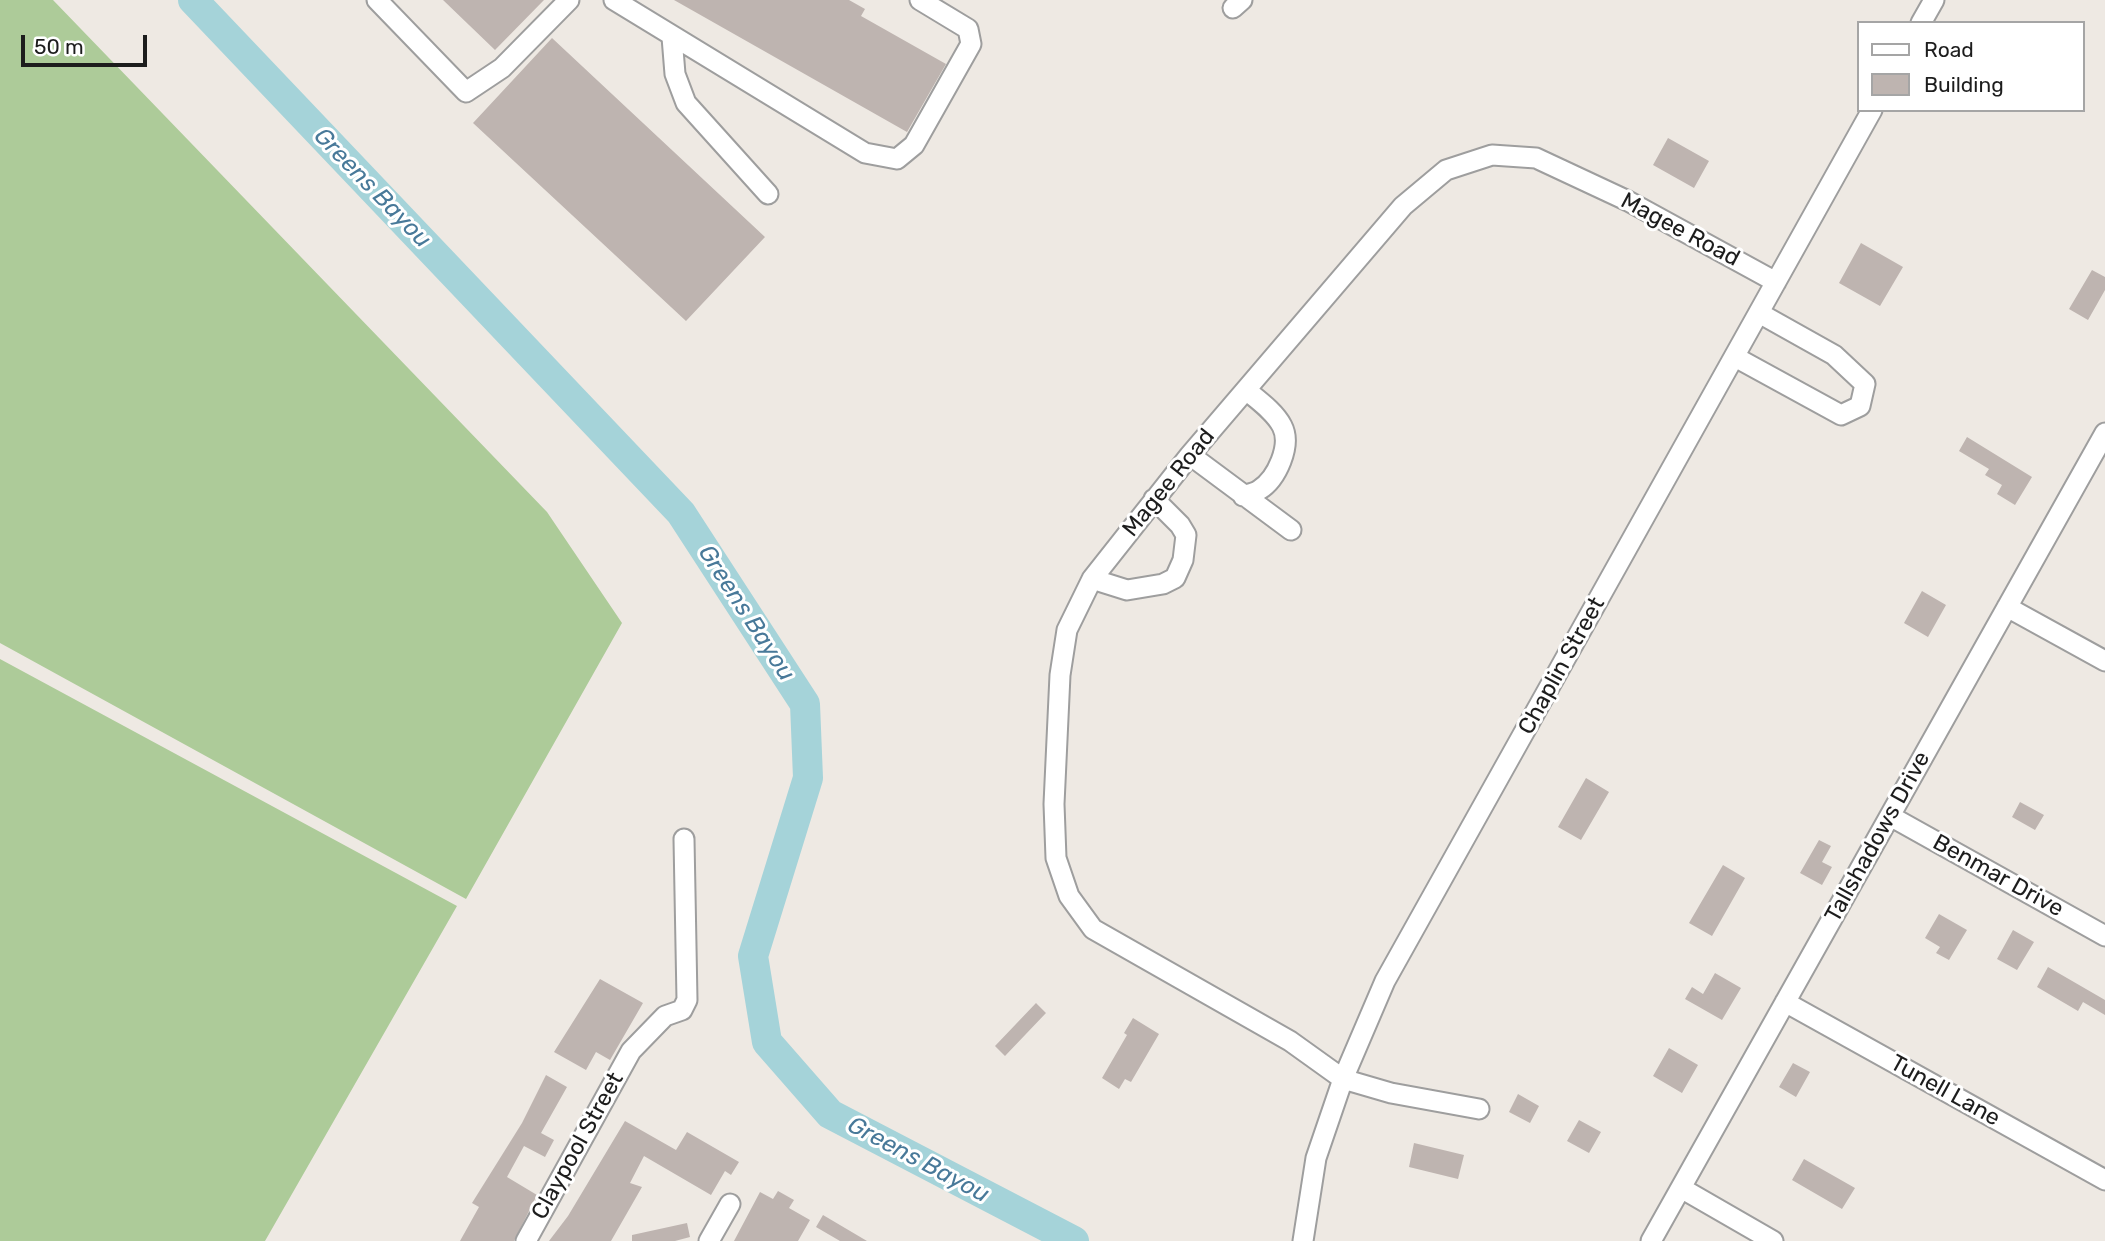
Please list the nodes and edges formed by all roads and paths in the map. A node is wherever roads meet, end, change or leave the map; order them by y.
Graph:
1 (377, 0) edge
2 (569, 0) edge
3 (614, 0) edge
4 (920, 0) edge
5 (1934, 0) edge
6 (1922, 21) edge
7 (672, 37) junction
8 (1871, 112) edge
9 (768, 194) dead end
10 (1776, 282) junction
11 (1759, 313) junction
12 (1735, 357) junction
13 (1246, 390) junction
14 (2105, 433) edge
15 (1190, 455) junction
16 (1243, 496) junction
17 (1154, 499) junction
18 (1291, 530) dead end
19 (1092, 579) junction
20 (2007, 607) junction
21 (2105, 661) edge
22 (1890, 816) junction
23 (684, 839) dead end
24 (2105, 936) edge
25 (1785, 1003) junction
26 (1343, 1079) junction
27 (1479, 1109) dead end
28 (2105, 1180) edge
29 (1681, 1188) junction
30 (730, 1204) dead end
31 (526, 1241) edge
32 (709, 1241) edge
33 (1303, 1241) edge
34 (1651, 1241) edge
35 (1773, 1241) edge

1 - 2 street
3 - 7 street
4 - 7 street
5 - 6 street
7 - 9 street
8 - 10 street, Chaplin Street
10 - 11 street, Chaplin Street
10 - 13 street, Magee Road
11 - 12 street, Chaplin Street
11 - 12 street
12 - 26 street, Chaplin Street
13 - 15 street, Magee Road
13 - 16 street
14 - 20 street, Tallshadows Drive
15 - 16 street
15 - 17 street, Magee Road
16 - 18 street
17 - 19 street, Magee Road
17 - 19 street
19 - 26 street, Magee Road
20 - 21 street
20 - 22 street, Tallshadows Drive
22 - 24 street, Benmar Drive
22 - 25 street, Tallshadows Drive
23 - 31 street, Claypool Street
25 - 28 street, Tunell Lane
25 - 29 street, Tallshadows Drive
26 - 27 street, Magee Road
26 - 33 street, Chaplin Street
29 - 34 street, Tallshadows Drive
29 - 35 street
30 - 32 street

